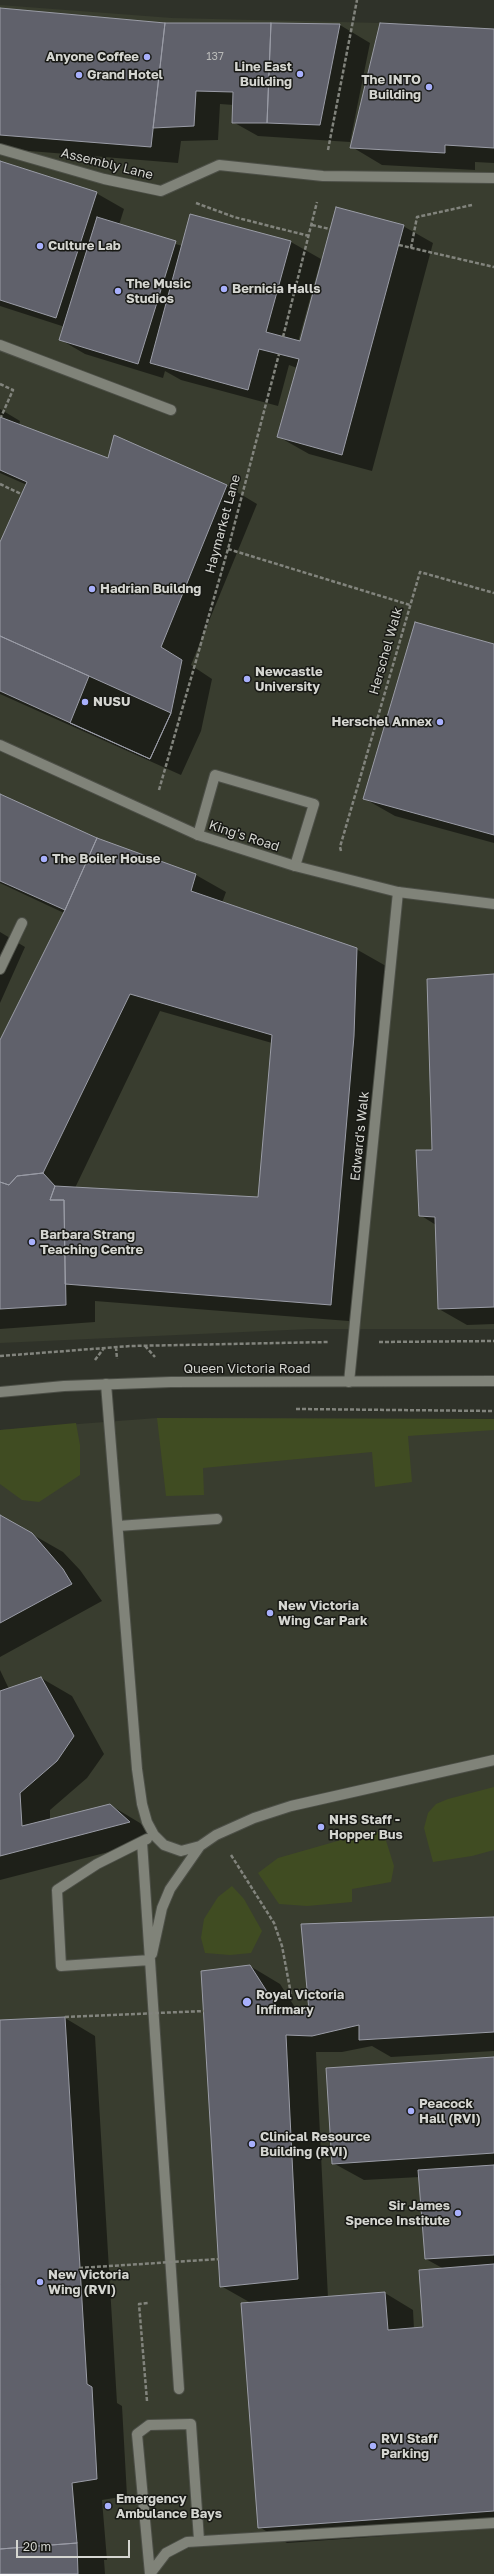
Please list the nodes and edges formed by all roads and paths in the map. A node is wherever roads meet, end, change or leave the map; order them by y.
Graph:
1 (0, 149) edge
2 (494, 178) edge
3 (161, 191) junction
4 (479, 204) dead end
5 (312, 225) dead end
6 (330, 229) dead end
7 (309, 236) dead end
8 (399, 245) dead end
9 (411, 248) junction
10 (494, 267) edge
11 (0, 344) edge
12 (279, 354) dead end
13 (0, 384) edge
14 (171, 410) dead end
15 (1, 417) dead end
16 (0, 484) edge
17 (21, 494) dead end
18 (228, 549) junction
19 (494, 593) edge
20 (410, 605) junction
21 (0, 745) edge
22 (152, 814) junction
23 (198, 835) junction
24 (295, 866) junction
25 (348, 880) junction
26 (398, 892) junction
27 (494, 904) edge
28 (22, 923) dead end
29 (0, 969) edge
30 (494, 1341) edge
31 (352, 1342) junction
32 (144, 1346) junction
33 (104, 1348) junction
34 (0, 1356) edge
35 (158, 1361) dead end
36 (91, 1365) dead end
37 (494, 1381) edge
38 (349, 1382) junction
39 (106, 1384) junction
40 (0, 1392) edge
41 (295, 1409) dead end
42 (494, 1411) edge
43 (217, 1519) dead end
44 (118, 1526) junction
45 (494, 1760) edge
46 (154, 1835) junction
47 (142, 1842) junction
48 (200, 1846) junction
49 (232, 1857) dead end
50 (150, 1960) junction
51 (291, 1994) dead end
52 (204, 2011) dead end
53 (65, 2017) dead end
54 (219, 2259) dead end
55 (79, 2268) dead end
56 (172, 2300) junction
57 (179, 2389) dead end
58 (149, 2425) junction
59 (494, 2523) edge
60 (199, 2540) junction
61 (150, 2574) edge

1 - 3 street, Assembly Lane
2 - 3 street, Assembly Lane
3 - 7 path
4 - 9 path
5 - 6 path
8 - 9 path
9 - 10 path
11 - 14 street
12 - 18 path, Haymarket Lane
13 - 15 path
16 - 17 path
18 - 20 path
18 - 22 path, Haymarket Lane
19 - 20 path, Herschel Walk
20 - 25 path, Herschel Walk
21 - 22 street, King's Road
22 - 23 street, King's Road
23 - 24 street, King's Road
23 - 24 street
24 - 25 street, King's Road
25 - 26 street, King's Road
26 - 27 street, King's Road
26 - 31 street, Edward's Walk
28 - 29 street
30 - 31 path
31 - 32 path
31 - 38 street, Edward's Walk
32 - 33 path
32 - 35 path
33 - 34 path
33 - 36 path
37 - 38 street, Queen Victoria Road
38 - 39 street, Queen Victoria Road
39 - 40 street, Queen Victoria Road
39 - 44 street
41 - 42 path
43 - 44 street
44 - 46 street
45 - 48 street
46 - 47 street
46 - 48 street
47 - 50 street
47 - 50 street
48 - 50 street
49 - 51 path
50 - 56 street
52 - 53 path, bridge
54 - 55 path, bridge
56 - 57 street
56 - 58 path
58 - 60 street
58 - 61 street
59 - 60 street
60 - 61 street

